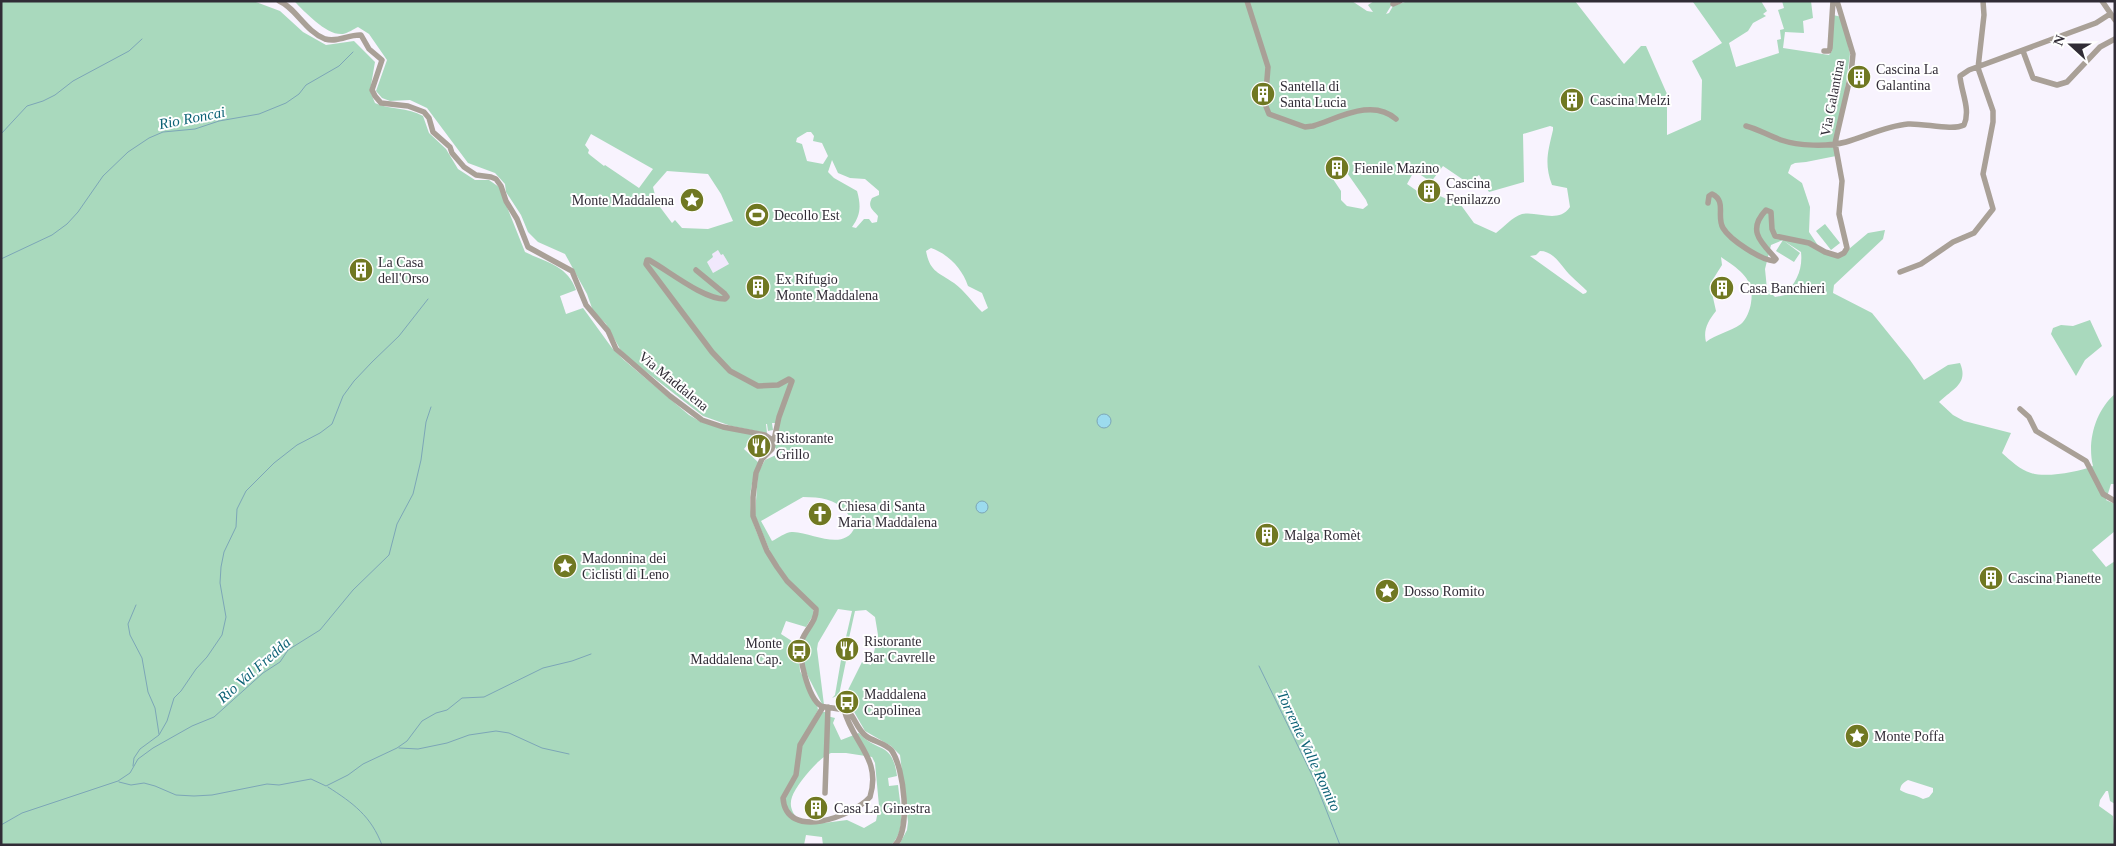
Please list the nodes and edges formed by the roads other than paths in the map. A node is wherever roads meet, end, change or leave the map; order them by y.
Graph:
1 (279, 1) edge
2 (1247, 1) edge
3 (1400, 1) edge
4 (1833, 1) edge
5 (1838, 1) edge
6 (1983, 1) edge
7 (2102, 1) edge
8 (1393, 4) dead end
9 (2111, 11) edge
10 (2115, 20) edge
11 (2115, 39) edge
12 (1824, 51) dead end
13 (2023, 51) junction
14 (1978, 68) junction
15 (1396, 119) dead end
16 (1746, 126) dead end
17 (1835, 143) junction
18 (1708, 203) dead end
19 (696, 270) dead end
20 (1900, 272) dead end
21 (2020, 410) dead end
22 (774, 441) junction
23 (2115, 501) edge
24 (826, 707) junction
25 (844, 709) junction
26 (826, 793) dead end
27 (895, 845) edge

1 - 22 street, Via Maddalena
2 - 15 street
3 - 8 street
4 - 12 street, Via Galantina
5 - 17 street, Via Galantina
6 - 14 street
7 - 9 street
9 - 10 street
9 - 13 street
11 - 13 street
13 - 14 street
14 - 17 street
14 - 20 street
16 - 17 street
17 - 18 street, Via Galantina
19 - 22 street
21 - 23 street
22 - 24 street
24 - 25 street
24 - 25 street
24 - 26 street
25 - 27 street

